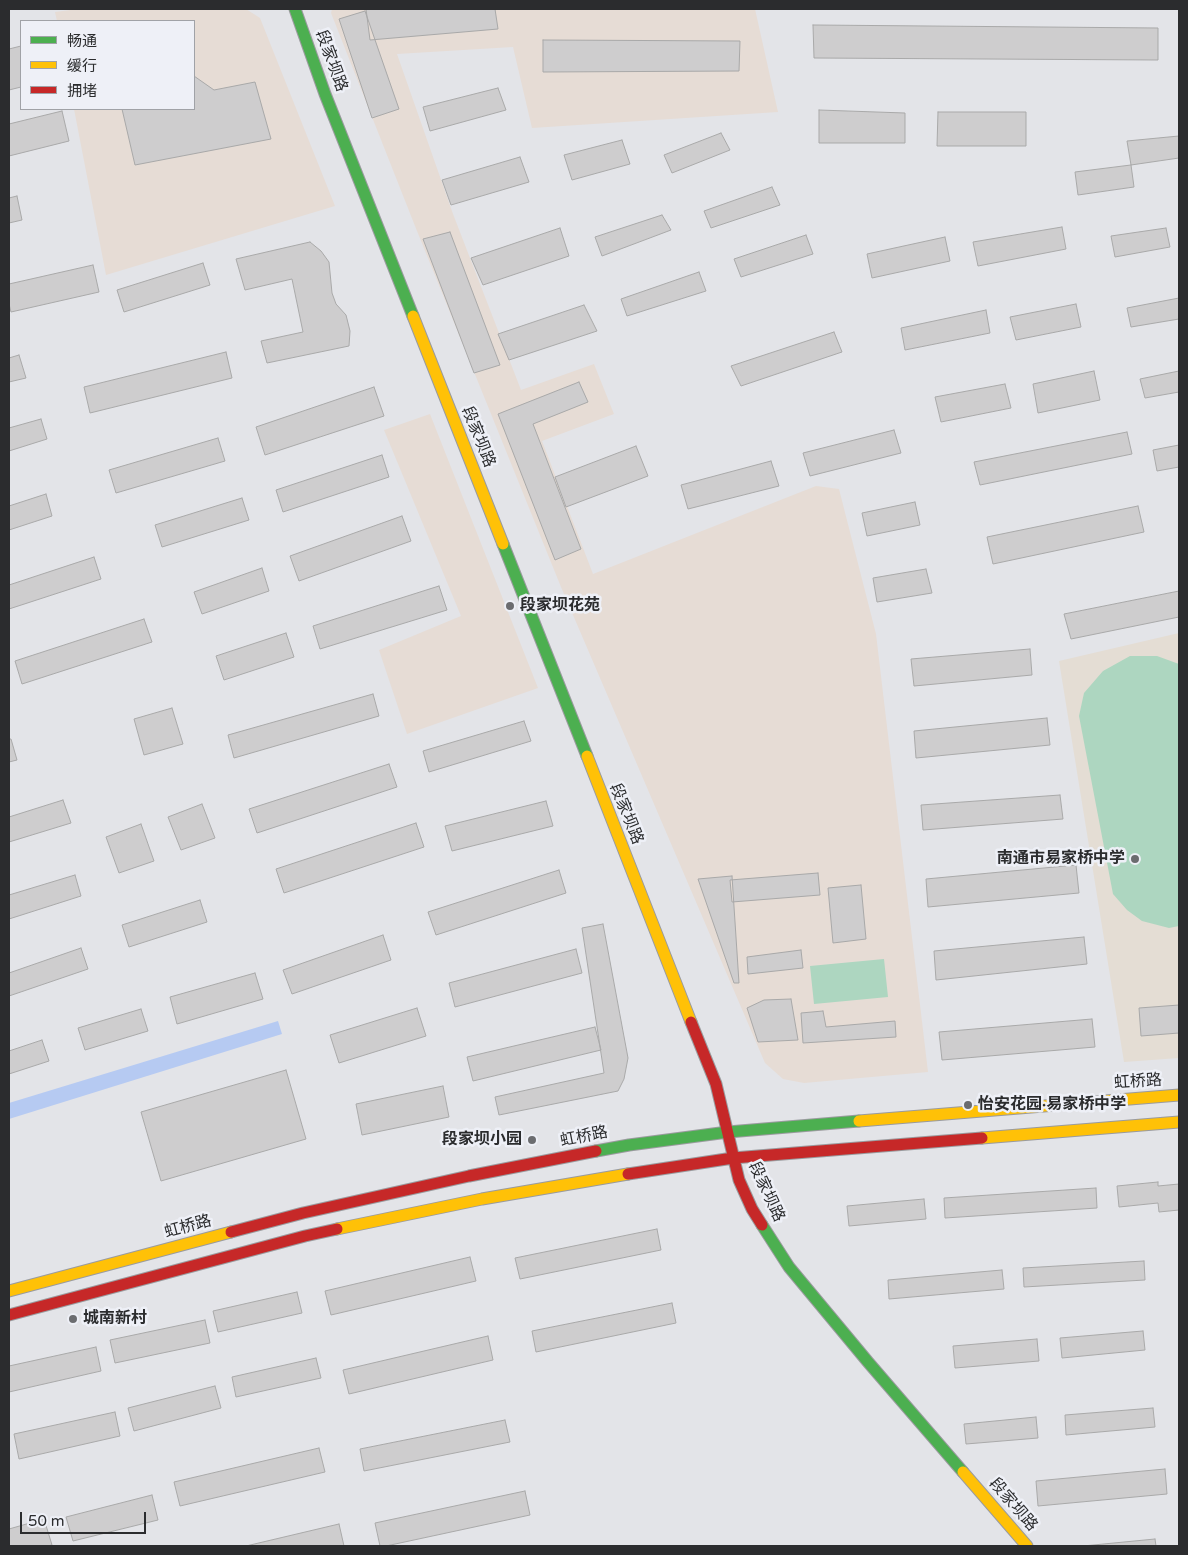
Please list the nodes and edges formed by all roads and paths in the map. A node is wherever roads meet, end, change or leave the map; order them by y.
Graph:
1 (284, 9) edge
2 (295, 9) edge
3 (302, 28) junction
4 (1179, 1095) edge
5 (1179, 1122) edge
6 (728, 1132) junction
7 (733, 1158) junction
8 (9, 1291) edge
9 (9, 1315) edge
10 (1027, 1546) edge

1 - 3 main road, 段家坝路
2 - 3 main road, 段家坝路
3 - 6 main road, 段家坝路
4 - 6 main road, 虹桥路
5 - 7 main road
6 - 7 main road, 段家坝路
6 - 8 main road, 虹桥路
7 - 9 main road
7 - 10 main road, 段家坝路

